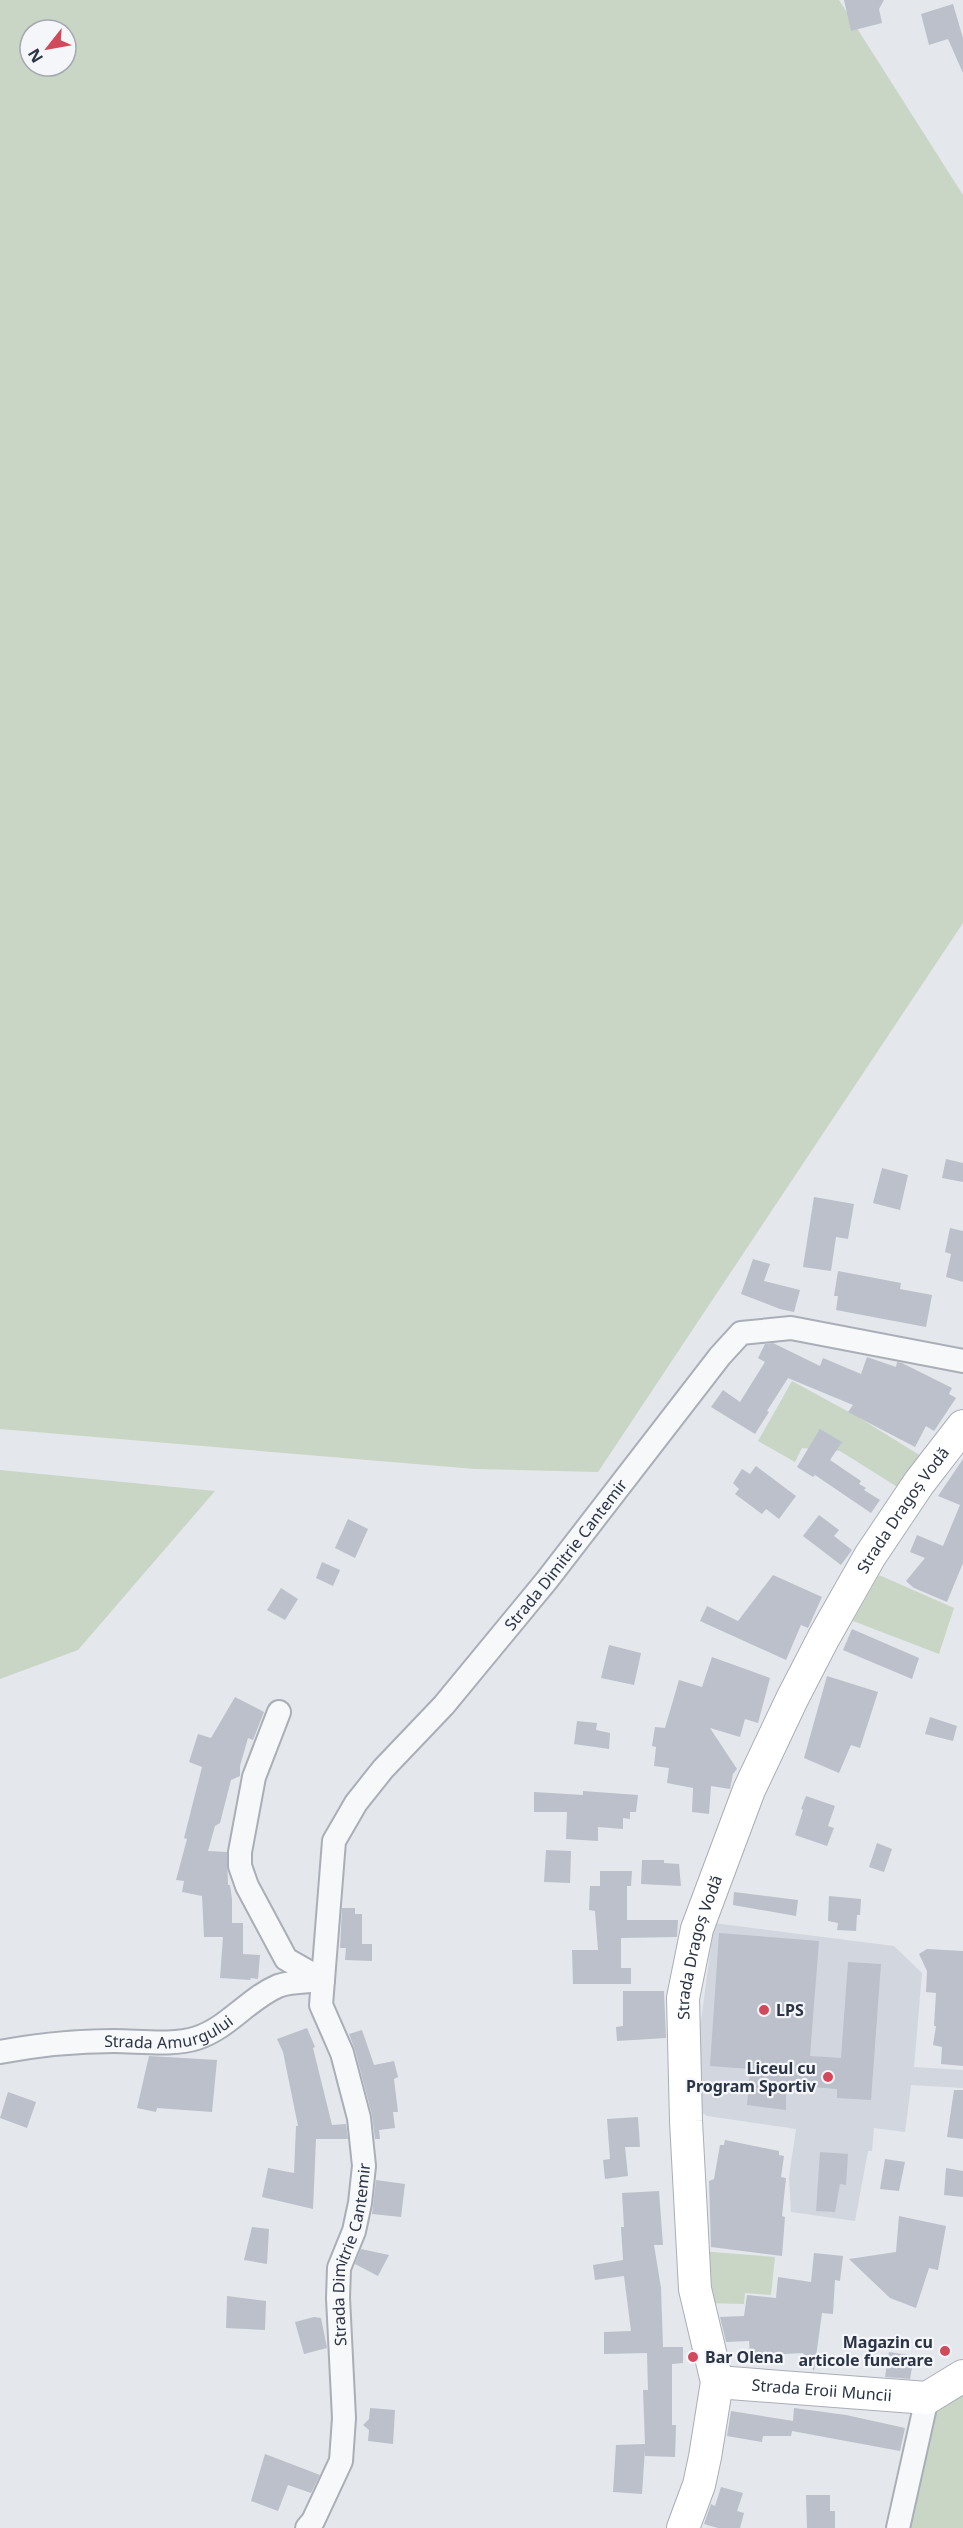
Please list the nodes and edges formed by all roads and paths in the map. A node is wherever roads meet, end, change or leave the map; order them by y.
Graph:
1 (963, 1360) edge
2 (963, 1426) edge
3 (279, 1712) dead end
4 (323, 1980) junction
5 (0, 2052) edge
6 (963, 2376) edge
7 (717, 2382) junction
8 (927, 2398) junction
9 (306, 2528) edge
10 (683, 2528) edge
11 (898, 2528) edge

1 - 4 street, Strada Dimitrie Cantemir
2 - 7 street, Strada Dragoș Vodă
3 - 4 street
4 - 5 street, Strada Amurgului
4 - 9 street, Strada Dimitrie Cantemir
6 - 8 street
7 - 8 street, Strada Eroii Muncii
7 - 10 street, Strada Dragoș Vodă
8 - 11 street

